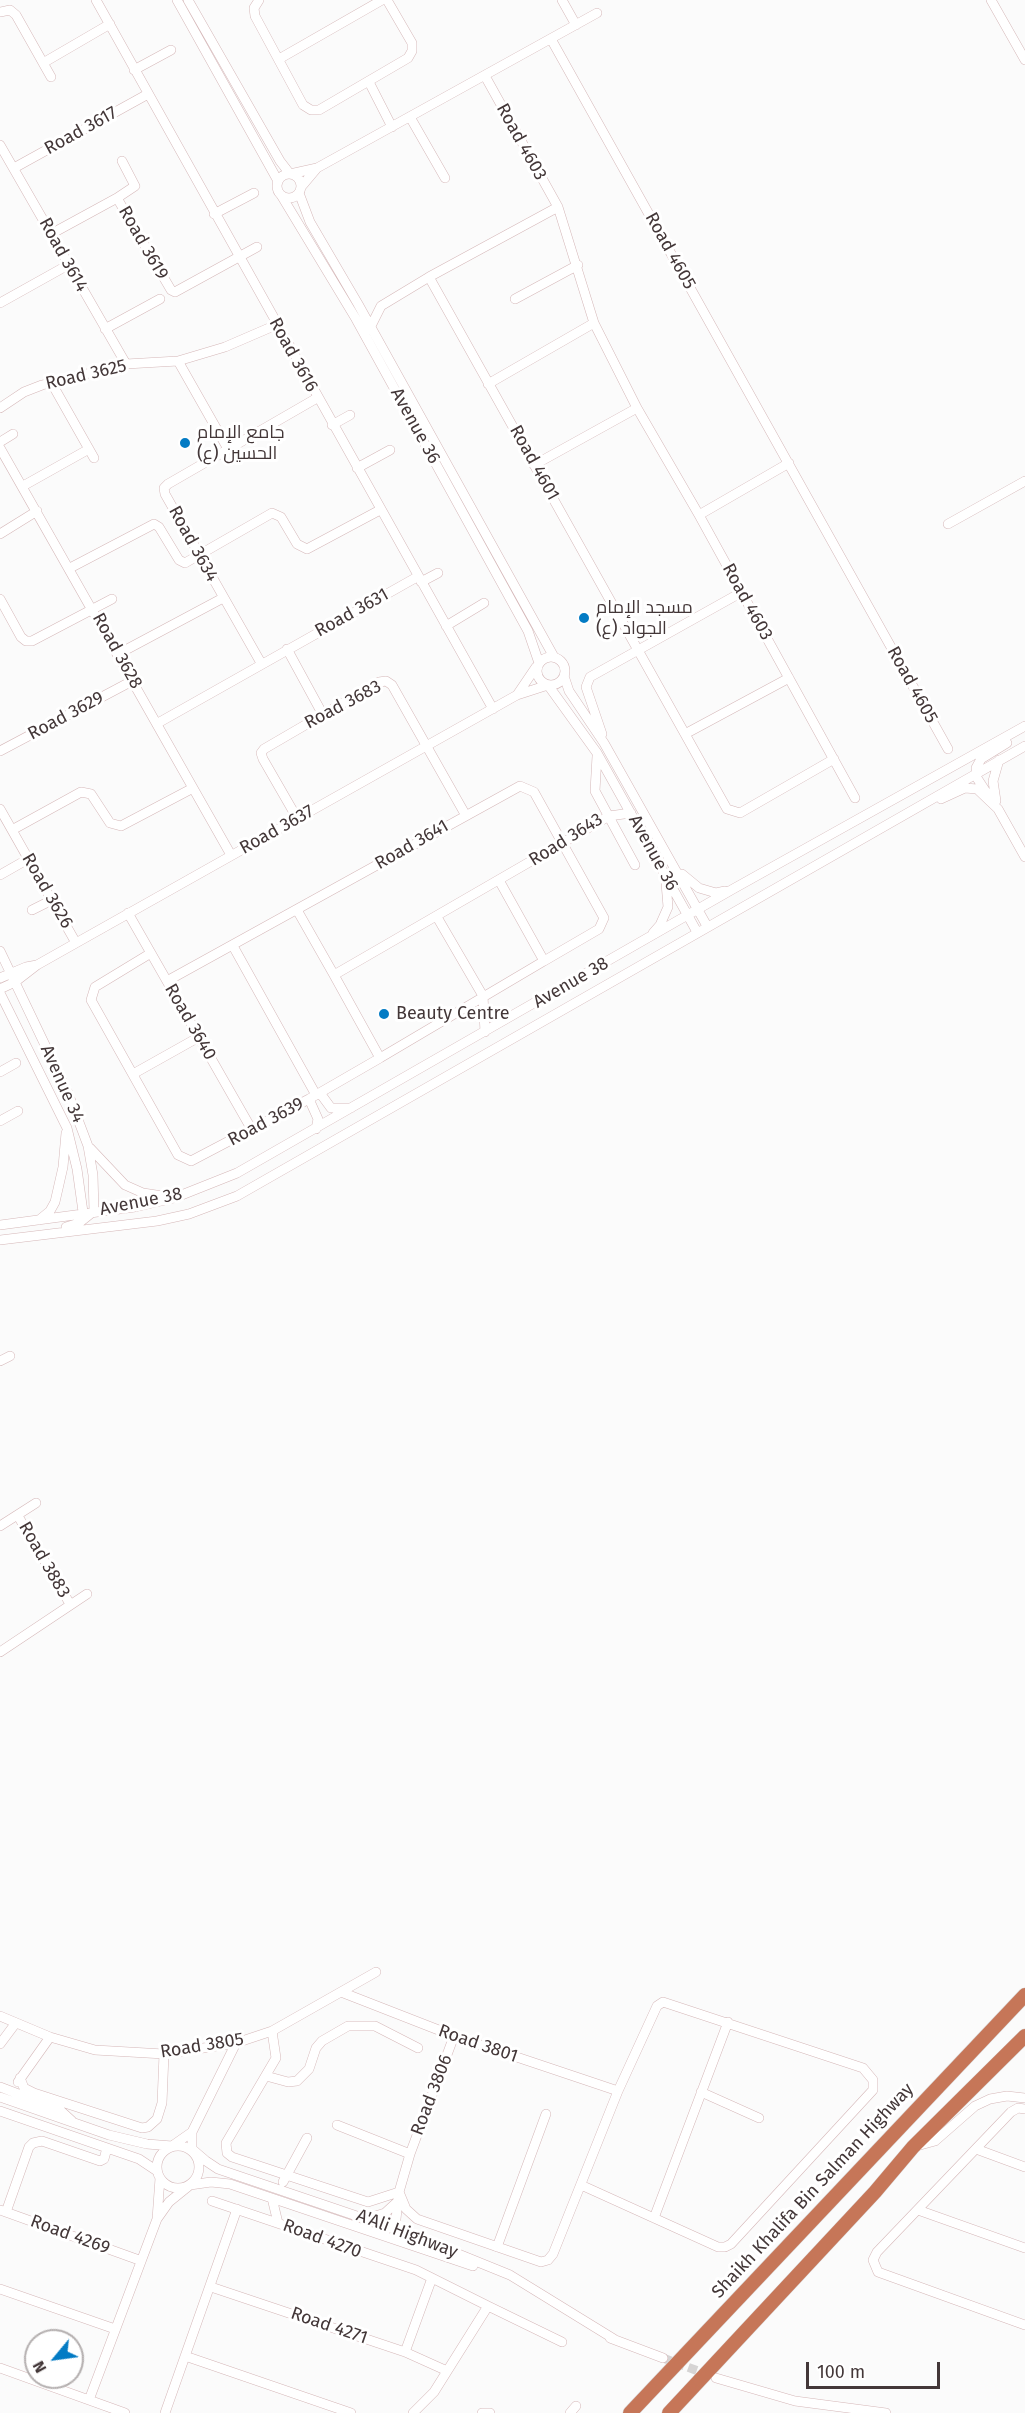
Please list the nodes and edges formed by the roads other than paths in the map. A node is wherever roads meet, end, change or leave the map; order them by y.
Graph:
1 (96, 0) edge
2 (177, 0) edge
3 (188, 0) edge
4 (259, 0) edge
5 (385, 0) edge
6 (562, 0) edge
7 (991, 0) edge
8 (7, 7) edge
9 (597, 13) dead end
10 (110, 24) junction
11 (576, 25) junction
12 (550, 39) junction
13 (171, 50) dead end
14 (279, 59) junction
15 (1025, 60) edge
16 (43, 63) junction
17 (135, 70) junction
18 (484, 76) junction
19 (51, 77) dead end
20 (369, 82) junction
21 (148, 94) junction
22 (410, 117) junction
23 (392, 127) junction
24 (0, 145) edge
25 (122, 161) dead end
26 (14, 168) junction
27 (317, 168) junction
28 (290, 174) junction
29 (445, 178) dead end
30 (278, 181) junction
31 (300, 190) junction
32 (254, 193) dead end
33 (281, 195) junction
34 (117, 198) junction
35 (558, 207) junction
36 (214, 214) junction
37 (51, 234) junction
38 (257, 247) dead end
39 (238, 257) junction
40 (68, 265) junction
41 (578, 265) junction
42 (429, 277) junction
43 (160, 298) dead end
44 (515, 299) dead end
45 (0, 303) edge
46 (358, 304) junction
47 (381, 306) junction
48 (594, 323) junction
49 (276, 325) junction
50 (371, 326) junction
51 (105, 329) junction
52 (178, 361) junction
53 (126, 364) junction
54 (51, 382) junction
55 (488, 384) junction
56 (317, 398) junction
57 (0, 408) edge
58 (637, 408) junction
59 (350, 415) dead end
60 (332, 425) junction
61 (13, 434) dead end
62 (0, 442) edge
63 (0, 448) edge
64 (228, 449) junction
65 (390, 450) dead end
66 (789, 464) junction
67 (534, 465) junction
68 (357, 468) junction
69 (1025, 481) edge
70 (23, 486) junction
71 (380, 510) junction
72 (37, 511) junction
73 (699, 515) junction
74 (948, 524) dead end
75 (0, 534) edge
76 (199, 555) junction
77 (70, 568) junction
78 (438, 573) dead end
79 (419, 580) junction
80 (742, 592) junction
81 (0, 598) edge
82 (223, 598) junction
83 (112, 600) dead end
84 (484, 603) dead end
85 (94, 609) junction
86 (446, 626) junction
87 (287, 649) junction
88 (639, 650) junction
89 (118, 654) junction
90 (554, 657) junction
91 (261, 663) junction
92 (538, 665) junction
93 (564, 676) junction
94 (789, 678) junction
95 (132, 681) junction
96 (548, 685) junction
97 (517, 695) junction
98 (493, 709) junction
99 (323, 715) junction
100 (158, 723) junction
101 (1025, 726) edge
102 (1025, 732) edge
103 (685, 734) junction
104 (604, 743) junction
105 (1025, 746) edge
106 (427, 747) junction
107 (948, 749) dead end
108 (0, 751) edge
109 (597, 753) junction
110 (834, 759) junction
111 (999, 760) junction
112 (976, 772) junction
113 (193, 788) junction
114 (855, 798) dead end
115 (998, 809) junction
116 (631, 813) junction
117 (1, 814) edge
118 (465, 814) junction
119 (609, 816) junction
120 (901, 817) junction
121 (297, 818) junction
122 (12, 830) junction
123 (563, 844) junction
124 (231, 855) junction
125 (1025, 857) edge
126 (28, 859) junction
127 (635, 865) dead end
128 (674, 867) junction
129 (664, 872) junction
130 (0, 875) edge
131 (500, 882) junction
132 (733, 889) junction
133 (52, 900) junction
134 (698, 909) junction
135 (32, 910) dead end
136 (297, 910) junction
137 (128, 913) junction
138 (687, 916) junction
139 (437, 917) junction
140 (707, 926) junction
141 (697, 932) junction
142 (646, 940) junction
143 (76, 943) junction
144 (233, 946) junction
145 (0, 951) edge
146 (151, 953) junction
147 (544, 961) junction
148 (334, 975) junction
149 (0, 978) edge
150 (13, 978) junction
151 (167, 981) junction
152 (0, 991) edge
153 (483, 996) junction
154 (485, 1032) junction
155 (199, 1037) junction
156 (380, 1058) junction
157 (16, 1063) dead end
158 (0, 1072) edge
159 (133, 1074) junction
160 (315, 1096) junction
161 (353, 1108) junction
162 (18, 1111) dead end
163 (0, 1121) edge
164 (67, 1128) junction
165 (252, 1130) junction
166 (316, 1130) junction
167 (88, 1146) junction
168 (174, 1198) junction
169 (94, 1211) junction
170 (83, 1217) junction
171 (39, 1220) junction
172 (0, 1225) edge
173 (98, 1228) junction
174 (14, 1239) junction
175 (0, 1240) edge
176 (10, 1356) dead end
177 (0, 1361) edge
178 (36, 1503) dead end
179 (18, 1515) junction
180 (0, 1526) edge
181 (87, 1594) dead end
182 (70, 1605) junction
183 (0, 1652) edge
184 (376, 1972) dead end
185 (340, 1992) junction
186 (1025, 1995) edge
187 (0, 2016) edge
188 (728, 2022) junction
189 (15, 2024) junction
190 (272, 2031) junction
191 (454, 2036) junction
192 (1025, 2036) edge
193 (50, 2037) junction
194 (236, 2043) junction
195 (0, 2044) edge
196 (418, 2048) dead end
197 (164, 2054) junction
198 (266, 2076) junction
199 (20, 2078) junction
200 (0, 2086) edge
201 (618, 2091) junction
202 (701, 2092) junction
203 (19, 2093) junction
204 (0, 2097) edge
205 (1025, 2098) edge
206 (1025, 2109) edge
207 (0, 2111) edge
208 (546, 2114) dead end
209 (759, 2118) dead end
210 (72, 2121) junction
211 (337, 2125) dead end
212 (192, 2132) junction
213 (307, 2139) dead end
214 (172, 2146) junction
215 (913, 2147) junction
216 (107, 2148) junction
217 (192, 2149) junction
218 (976, 2149) junction
219 (410, 2154) junction
220 (1025, 2167) edge
221 (159, 2175) junction
222 (286, 2176) junction
223 (190, 2185) junction
224 (581, 2185) junction
225 (280, 2189) junction
226 (398, 2197) junction
227 (272, 2198) junction
228 (212, 2201) dead end
229 (237, 2209) junction
230 (918, 2210) junction
231 (3, 2211) edge
232 (368, 2218) junction
233 (654, 2218) junction
234 (157, 2220) junction
235 (278, 2223) junction
236 (390, 2227) junction
237 (378, 2234) junction
238 (497, 2247) junction
239 (1025, 2248) edge
240 (139, 2260) junction
241 (432, 2278) junction
242 (211, 2287) junction
243 (0, 2289) edge
244 (488, 2306) junction
245 (1025, 2325) edge
246 (115, 2329) junction
247 (614, 2339) junction
248 (562, 2342) dead end
249 (405, 2352) junction
250 (185, 2356) junction
251 (663, 2358) tunnel mouth
252 (0, 2368) edge
253 (445, 2370) junction
254 (716, 2379) tunnel mouth
255 (89, 2400) junction
256 (125, 2413) edge
257 (165, 2413) edge
258 (351, 2413) edge
259 (413, 2413) edge
260 (482, 2413) edge
261 (490, 2413) edge
262 (630, 2413) edge
263 (669, 2413) edge
264 (886, 2413) edge

1 - 10 street, Road 3616
2 - 30 street
3 - 28 street
4 - 14 street
5 - 14 street
5 - 20 street
6 - 11 street
7 - 15 street
8 - 16 street
9 - 11 street
10 - 16 street
10 - 17 street, Road 3616
11 - 12 street
12 - 18 street
12 - 66 street, Road 4605
13 - 17 street
14 - 20 street
16 - 19 street
17 - 21 street, Road 3616
18 - 22 street
18 - 35 street, Road 4603
20 - 23 street
21 - 26 street, Road 3617
21 - 36 street, Road 3616
22 - 23 street
22 - 29 street
23 - 27 street
24 - 26 street, Road 3614
25 - 34 street
26 - 37 street, Road 3614
27 - 28 street
27 - 31 street
28 - 30 street
28 - 31 street
30 - 33 street
31 - 33 street
31 - 46 street, Avenue 36
32 - 36 street
33 - 92 street, Avenue 36
34 - 37 street, Road 3619
34 - 39 street, Road 3619
35 - 41 street, Road 4603
35 - 42 street
36 - 39 street, Road 3616
37 - 40 street, Road 3614
38 - 39 street
39 - 49 street, Road 3616
40 - 45 street
40 - 51 street, Road 3614
41 - 44 street
41 - 48 street, Road 4603
42 - 47 street
42 - 55 street, Road 4601
43 - 51 street
46 - 47 street
46 - 50 street, Avenue 36
47 - 50 street
48 - 55 street
48 - 58 street, Road 4603
49 - 52 street, Road 3625
49 - 56 street, Road 3616
50 - 90 street, Avenue 36
51 - 53 street, Road 3614
52 - 53 street, Road 3625
52 - 64 street
53 - 54 street, Road 3625
54 - 57 street, Road 3625
54 - 70 street
55 - 67 street, Road 4601
56 - 60 street, Road 3616
56 - 64 street, Road 3634
58 - 67 street
58 - 73 street, Road 4603
59 - 60 street
60 - 68 street, Road 3616
61 - 62 street
63 - 70 street, Road 3628
64 - 76 street, Road 3634
65 - 68 street
66 - 73 street
66 - 107 street, Road 4605
67 - 88 street, Road 4601
68 - 71 street, Road 3616
69 - 74 street
70 - 72 street, Road 3628
71 - 76 street
71 - 79 street, Road 3616
72 - 75 street
72 - 77 street, Road 3628
73 - 80 street, Road 4603
76 - 77 street
76 - 82 street, Road 3634
77 - 85 street, Road 3628
78 - 79 street, Road 3631
79 - 86 street, Road 3616
79 - 87 street, Road 3631
80 - 88 street
80 - 94 street, Road 4603
81 - 85 street
82 - 89 street, Road 3634
82 - 91 street, Road 3634
83 - 85 street
84 - 86 street
85 - 89 street, Road 3628
86 - 98 street, Road 3616
87 - 91 street, Road 3631
87 - 99 street
88 - 103 street, Road 4601
88 - 104 street
89 - 95 street, Road 3628
90 - 92 street
90 - 93 street
91 - 100 street, Road 3631
92 - 96 street
92 - 97 street, Road 3637
93 - 96 street
93 - 104 street, Avenue 36
94 - 103 street
94 - 110 street, Road 4603
95 - 100 street, Road 3628
95 - 108 street, Road 3629
96 - 97 street, Road 3637
96 - 109 street, Avenue 36
97 - 98 street, Road 3637
98 - 106 street, Road 3637
99 - 106 street, Road 3683
99 - 121 street, Road 3683
100 - 113 street, Road 3628
101 - 132 street, Avenue 38
102 - 112 street
103 - 110 street, Road 4601
104 - 128 street, Avenue 36
105 - 111 street, Avenue 38
106 - 118 street, Road 3683
106 - 121 street, Road 3637
109 - 116 street, Avenue 36
109 - 119 street, Road 3643
110 - 114 street, Road 4603
111 - 112 street, Avenue 38
111 - 115 street
112 - 115 street
112 - 120 street, Avenue 38
113 - 122 street
113 - 124 street, Road 3628
115 - 120 street
115 - 125 street
116 - 119 street
116 - 129 street, Avenue 36
117 - 122 street, Road 3626
118 - 123 street, Road 3641
118 - 136 street, Road 3641
119 - 123 street, Road 3643
119 - 127 street
120 - 140 street, Avenue 38
121 - 124 street, Road 3637
122 - 126 street, Road 3626
123 - 131 street, Road 3643
123 - 147 street, Road 3641
124 - 137 street, Road 3637
126 - 130 street
126 - 133 street, Road 3626
128 - 132 street
128 - 134 street, Avenue 36
129 - 138 street, Avenue 36
129 - 142 street
131 - 139 street, Road 3643
131 - 147 street
132 - 134 street, Avenue 38
133 - 135 street
133 - 143 street, Road 3626
134 - 138 street, Avenue 38
134 - 140 street, Avenue 36
136 - 144 street, Road 3641
136 - 148 street
137 - 143 street, Road 3637
137 - 146 street, Road 3640
138 - 141 street, Avenue 36
138 - 142 street, Avenue 38
139 - 148 street, Road 3643
139 - 153 street
140 - 141 street, Avenue 38
141 - 173 street, Avenue 38
142 - 154 street, Avenue 38
143 - 150 street, Road 3637
144 - 151 street, Road 3641
144 - 160 street, Road 3639
145 - 150 street, Avenue 34
146 - 151 street, Road 3640
146 - 159 street, Road 3639
147 - 153 street
148 - 156 street
149 - 150 street, Road 3637
150 - 152 street, Road 3637
150 - 167 street, Avenue 34
151 - 155 street, Road 3640
152 - 164 street, Avenue 34
153 - 154 street
153 - 156 street
154 - 161 street, Avenue 38
155 - 159 street
155 - 165 street, Road 3640
156 - 160 street
157 - 158 street
159 - 165 street, Road 3639
160 - 161 street
160 - 165 street, Road 3639
160 - 166 street
161 - 166 street, Avenue 38
162 - 163 street
164 - 170 street, Avenue 34
164 - 171 street
166 - 168 street, Avenue 38
167 - 168 street
167 - 169 street, Avenue 34
168 - 169 street, Avenue 38
169 - 170 street
170 - 171 street, Avenue 38
170 - 173 street
170 - 174 street
171 - 172 street, Avenue 38
173 - 174 street, Avenue 38
174 - 175 street, Avenue 38
176 - 177 street
178 - 179 street
179 - 180 street
179 - 182 street, Road 3883
181 - 182 street, Road 3883
182 - 183 street, Road 3883
184 - 185 street, Road 3805
185 - 190 street, Road 3805
185 - 191 street, Road 3801
186 - 262 highway, Shaikh Khalifa Bin Salman Highway
187 - 189 street, Road 3805
188 - 201 street
188 - 202 street
188 - 233 street
189 - 193 street, Road 3805
189 - 195 street
190 - 194 street, Road 3805
190 - 198 street
191 - 201 street, Road 3801
191 - 219 street, Road 3806
192 - 215 highway
193 - 197 street, Road 3805
193 - 199 street
194 - 197 street, Road 3805
194 - 212 street
196 - 198 street
197 - 199 street
198 - 222 street
199 - 203 street
200 - 203 street
201 - 224 street
202 - 209 street
202 - 233 street
203 - 210 street
204 - 210 street
205 - 215 street
206 - 218 street
207 - 216 street
208 - 238 street
210 - 214 street
211 - 219 street, Road 3806
212 - 214 street
212 - 217 street
213 - 222 street
214 - 217 street
214 - 221 street
215 - 263 highway
216 - 221 street
216 - 231 street
217 - 223 street
217 - 225 street, A'Ali Highway
218 - 220 street
218 - 230 street
219 - 226 street, Road 3806
221 - 223 street
221 - 234 street
222 - 225 street
222 - 226 street
223 - 227 street, A'Ali Highway
223 - 234 street
224 - 233 street
224 - 238 street
225 - 232 street, A'Ali Highway
226 - 232 street
226 - 236 street, Road 3806
226 - 238 street
227 - 235 street
227 - 237 street, A'Ali Highway
228 - 229 street, Road 4270
229 - 235 street, Road 4270
229 - 242 street
230 - 239 street
230 - 245 street
231 - 240 street, Road 4269
232 - 236 street, A'Ali Highway
234 - 240 street
235 - 241 street, Road 4270
236 - 237 street
236 - 247 street, A'Ali Highway
237 - 247 street, A'Ali Highway
240 - 246 street
241 - 244 street, Road 4270
241 - 249 street
242 - 249 street, Road 4271
242 - 250 street
243 - 246 street
244 - 248 street
244 - 253 street
246 - 255 street
247 - 251 street, A'Ali Highway
249 - 253 street, Road 4271
250 - 257 street
250 - 258 street
252 - 255 street
253 - 259 street
254 - 264 street
255 - 256 street
260 - 261 street

